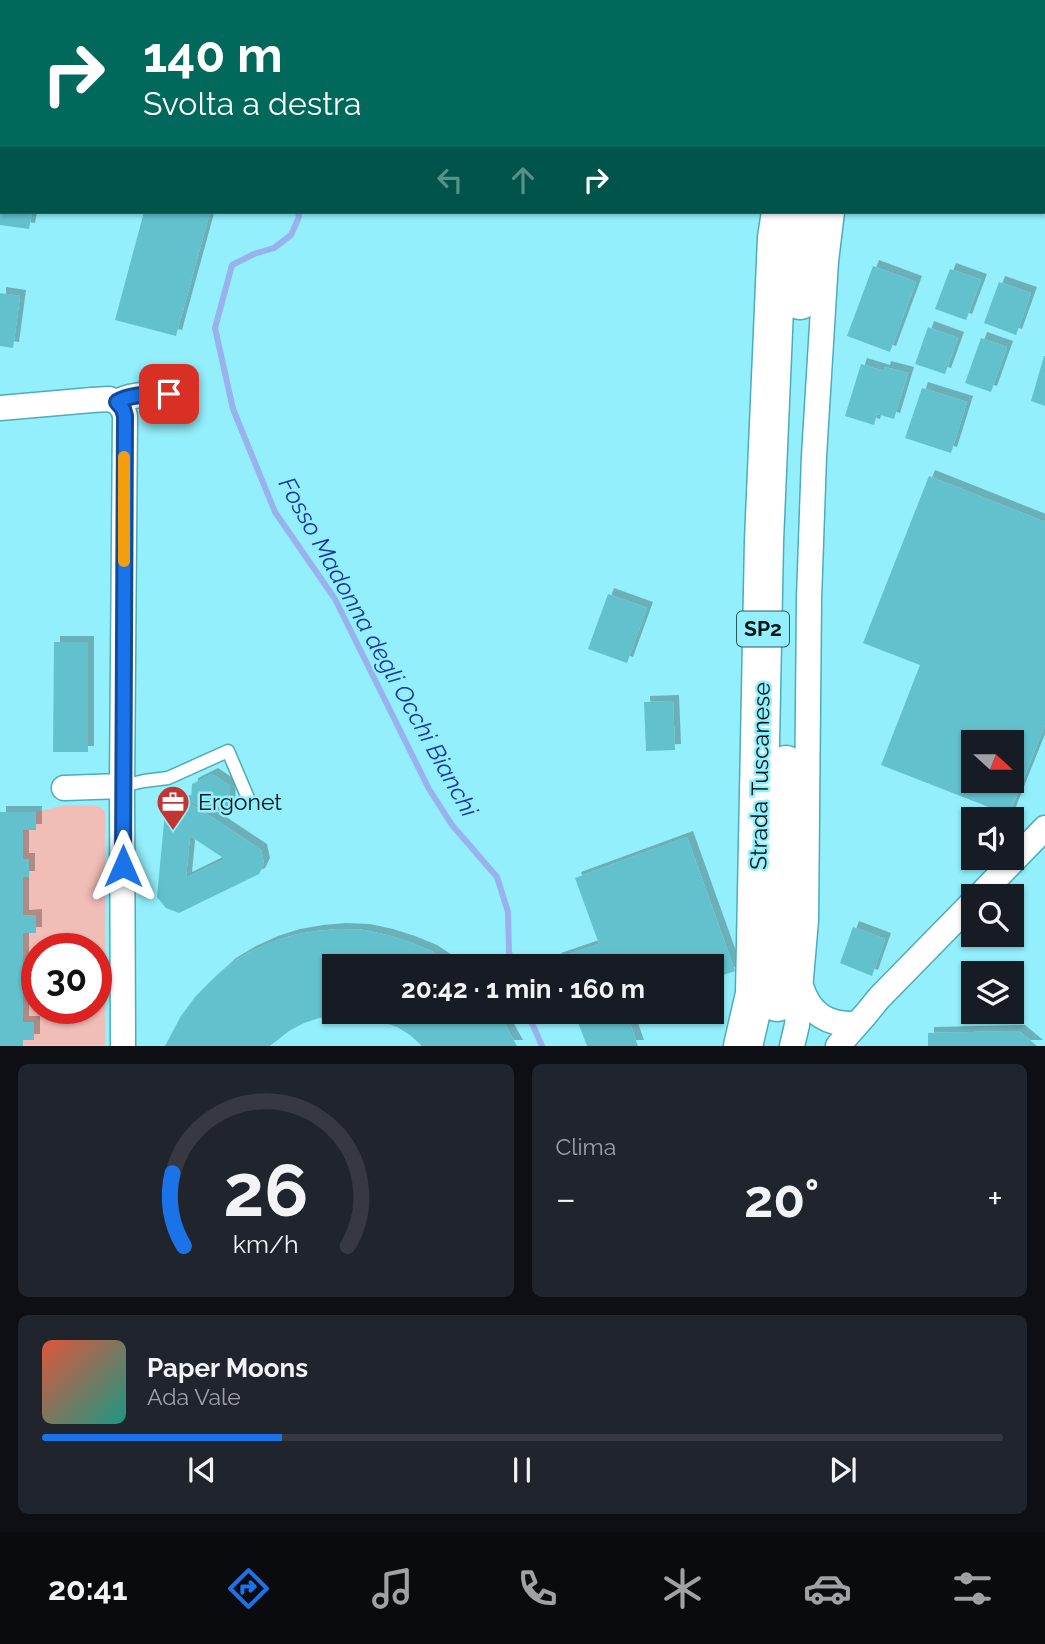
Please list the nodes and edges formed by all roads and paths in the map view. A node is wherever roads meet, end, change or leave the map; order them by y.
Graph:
1 (781, 214) edge
2 (808, 214) edge
3 (832, 214) edge
4 (169, 394) dead end
5 (117, 402) junction
6 (0, 408) edge
7 (122, 786) junction
8 (64, 788) dead end
9 (248, 798) dead end
10 (1045, 828) edge
11 (991, 884) edge
12 (961, 914) edge
13 (801, 986) junction
14 (857, 1024) junction
15 (123, 1045) edge
16 (743, 1045) edge
17 (769, 1045) edge
18 (792, 1045) edge
19 (838, 1045) edge

1 - 16 highway, Strada Tuscanese / SP2
2 - 17 highway, Strada Tuscanese / SP2
3 - 13 street, Strada Tuscanese
4 - 5 street
5 - 6 street
5 - 7 street
7 - 8 street
7 - 9 lane
7 - 15 street
10 - 11 street
12 - 14 street
13 - 14 street
13 - 18 street, Strada Tuscanese
14 - 19 street

